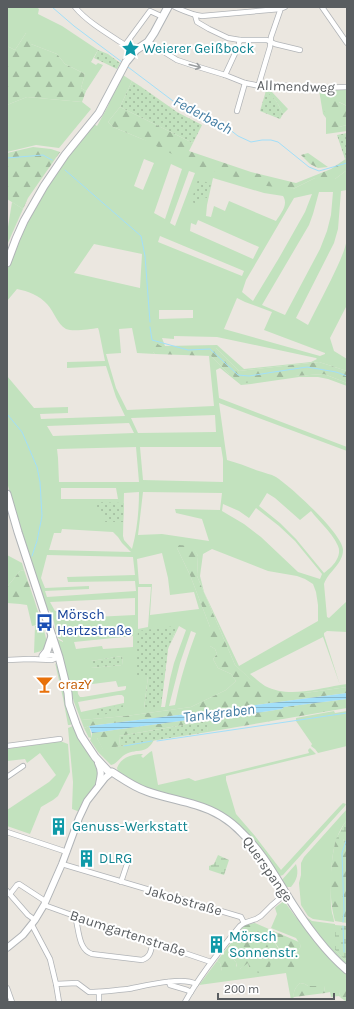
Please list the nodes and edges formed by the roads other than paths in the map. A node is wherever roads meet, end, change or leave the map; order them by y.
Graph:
1 (75, 7) edge
2 (168, 7) edge
3 (175, 7) edge
4 (285, 7) edge
5 (322, 7) edge
6 (280, 9) junction
7 (196, 15) junction
8 (163, 17) junction
9 (240, 40) junction
10 (271, 41) junction
11 (148, 42) junction
12 (347, 43) edge
13 (300, 50) dead end
14 (225, 75) junction
15 (245, 83) junction
16 (258, 87) junction
17 (347, 87) edge
18 (237, 111) dead end
19 (7, 263) edge
20 (7, 494) edge
21 (52, 636) junction
22 (43, 656) junction
23 (59, 657) junction
24 (35, 659) junction
25 (7, 660) edge
26 (68, 693) junction
27 (60, 739) dead end
28 (7, 746) edge
29 (95, 758) junction
30 (23, 766) dead end
31 (112, 772) junction
32 (7, 776) edge
33 (99, 786) junction
34 (7, 832) edge
35 (67, 852) junction
36 (129, 858) dead end
37 (62, 864) junction
38 (121, 882) junction
39 (9, 892) edge
40 (286, 893) junction
41 (45, 903) junction
42 (77, 917) junction
43 (34, 923) junction
44 (244, 923) junction
45 (153, 942) junction
46 (7, 948) edge
47 (211, 962) junction
48 (347, 970) edge
49 (169, 982) junction
50 (56, 984) junction
51 (196, 984) junction
52 (7, 988) edge
53 (99, 992) junction
54 (191, 992) junction
55 (12, 1002) edge
56 (59, 1002) edge
57 (99, 1002) edge
58 (185, 1002) edge

1 - 8 street
2 - 8 main road
3 - 7 street
4 - 6 street
5 - 12 street
6 - 7 street
6 - 10 street
7 - 9 street
8 - 11 main road
9 - 10 street
9 - 14 street
10 - 13 street
10 - 16 street
11 -> 14 street, Allmendweg
11 - 19 main road
14 - 15 street, Allmendweg
15 - 16 street, Allmendweg
15 - 18 street, Allmendweg
16 - 17 street, Allmendweg
20 - 21 main road
21 - 22 main road
21 - 23 main road
22 - 23 street
22 - 24 street
23 - 24 street
23 - 26 main road
24 - 25 street
26 - 29 main road
26 - 31 main road
27 - 28 street
29 - 31 main road
29 - 33 street
30 - 32 street
31 - 33 street
31 - 40 main road, Querspange
33 - 35 street
34 - 35 street
35 - 37 street
36 - 38 street
37 - 38 street, Jakobstraße
37 - 41 street
38 - 44 street, Jakobstraße
39 - 41 street, Baumgartenstraße
39 - 43 street
40 - 44 street
40 - 48 main road, Querspange
41 - 42 street, Baumgartenstraße
41 - 43 street
42 - 45 street, Baumgartenstraße
42 - 45 street
43 - 46 street
43 - 50 street
44 - 47 street
45 - 47 street, Baumgartenstraße
47 - 51 street
49 - 51 street
49 - 53 street
49 - 54 street
50 - 53 street
50 - 56 street
51 - 54 street
52 - 55 street
53 - 57 street
54 - 58 street

